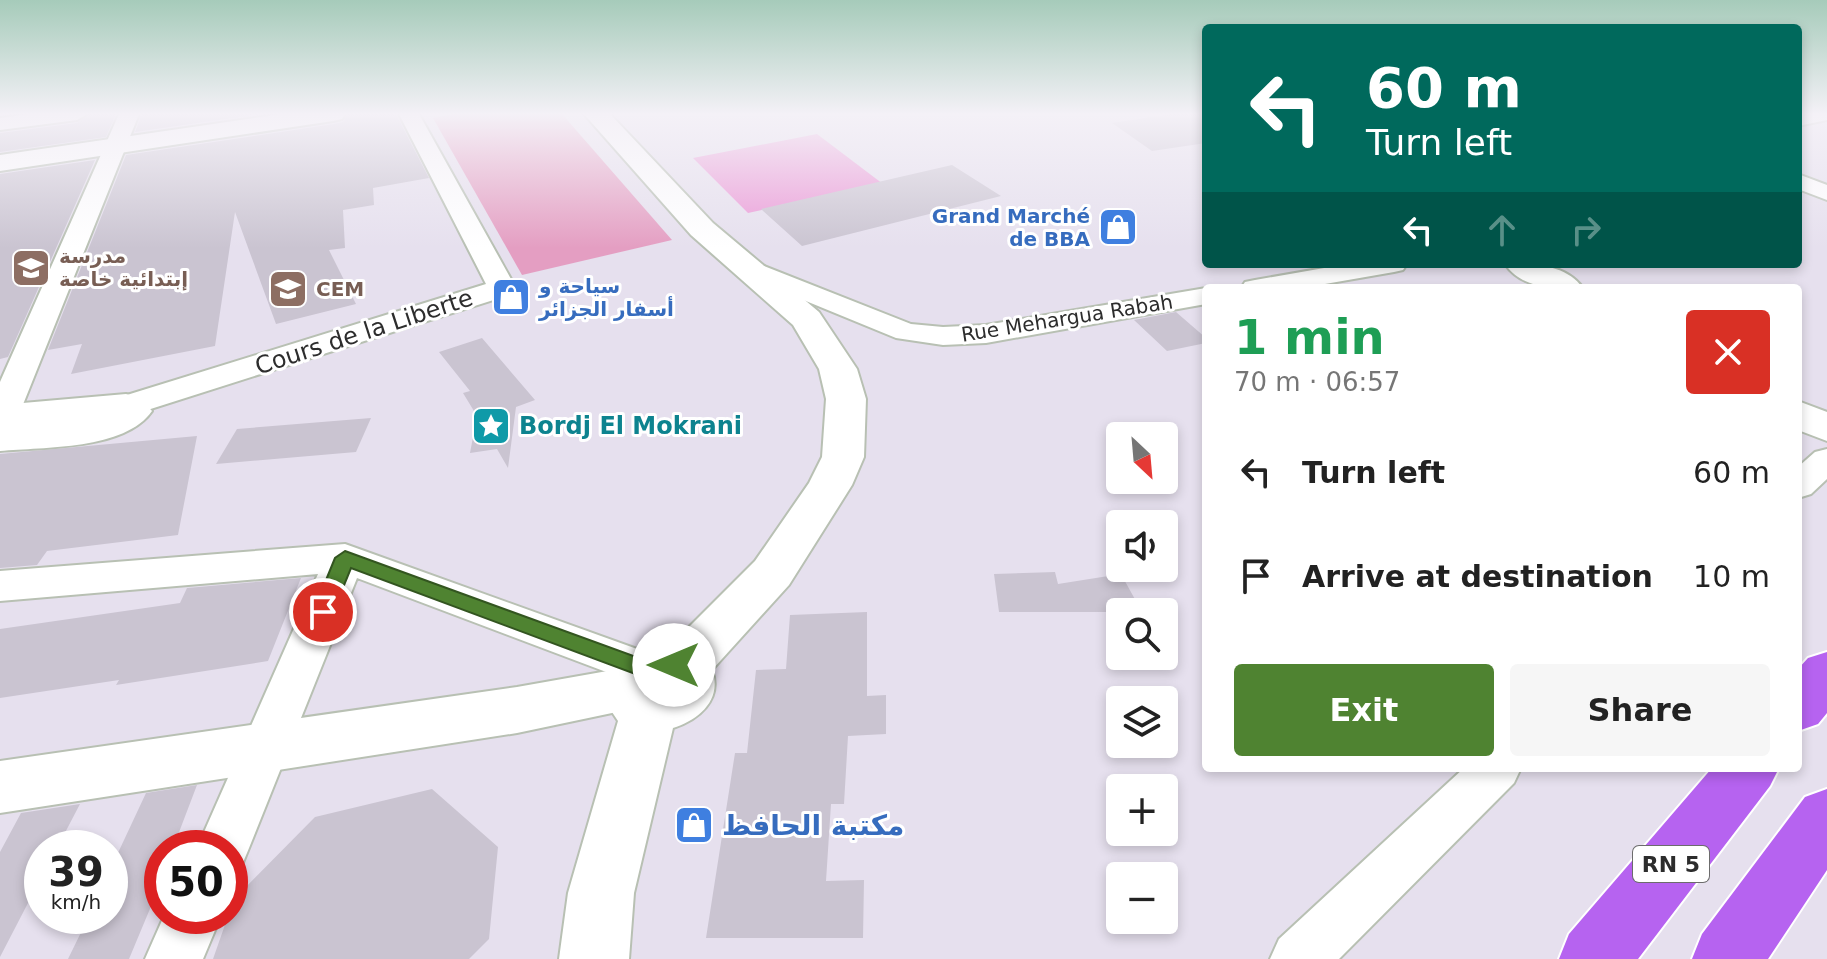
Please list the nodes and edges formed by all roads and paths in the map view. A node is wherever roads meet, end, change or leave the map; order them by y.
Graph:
1 (28, 159) edge
2 (111, 159) edge
3 (433, 159) edge
4 (637, 159) edge
5 (0, 163) edge
6 (749, 268) junction
7 (1370, 268) edge
8 (1528, 268) edge
9 (1278, 284) edge
10 (1558, 284) edge
11 (1202, 297) edge
12 (126, 406) junction
13 (1802, 415) edge
14 (0, 417) edge
15 (1827, 429) edge
16 (0, 438) edge
17 (1827, 460) edge
18 (1802, 482) edge
19 (345, 558) junction
20 (0, 586) edge
21 (1827, 673) edge
22 (652, 684) junction
23 (1802, 703) edge
24 (268, 747) junction
25 (1493, 772) edge
26 (1746, 772) edge
27 (0, 787) edge
28 (1827, 817) edge
29 (231, 830) edge
30 (185, 934) edge
31 (174, 959) edge
32 (594, 959) edge
33 (1299, 959) edge
34 (1594, 959) edge
35 (1727, 959) edge

1 - 5 main road
2 - 14 street
3 - 12 street, Cours de la Liberte
4 - 6 main road
6 - 11 street, Rue Mehargua Rabah
6 - 22 main road
7 - 9 street
8 - 10 main road
12 - 14 main road
12 - 16 main road
13 - 15 main road
17 - 18 street
19 - 20 street
19 - 22 street
19 - 24 street
21 - 23 main road
22 - 24 main road
22 - 32 main road
24 - 27 main road
24 - 29 street
25 - 33 street
26 - 34 main road, RN 5
28 - 35 main road
30 - 31 street

